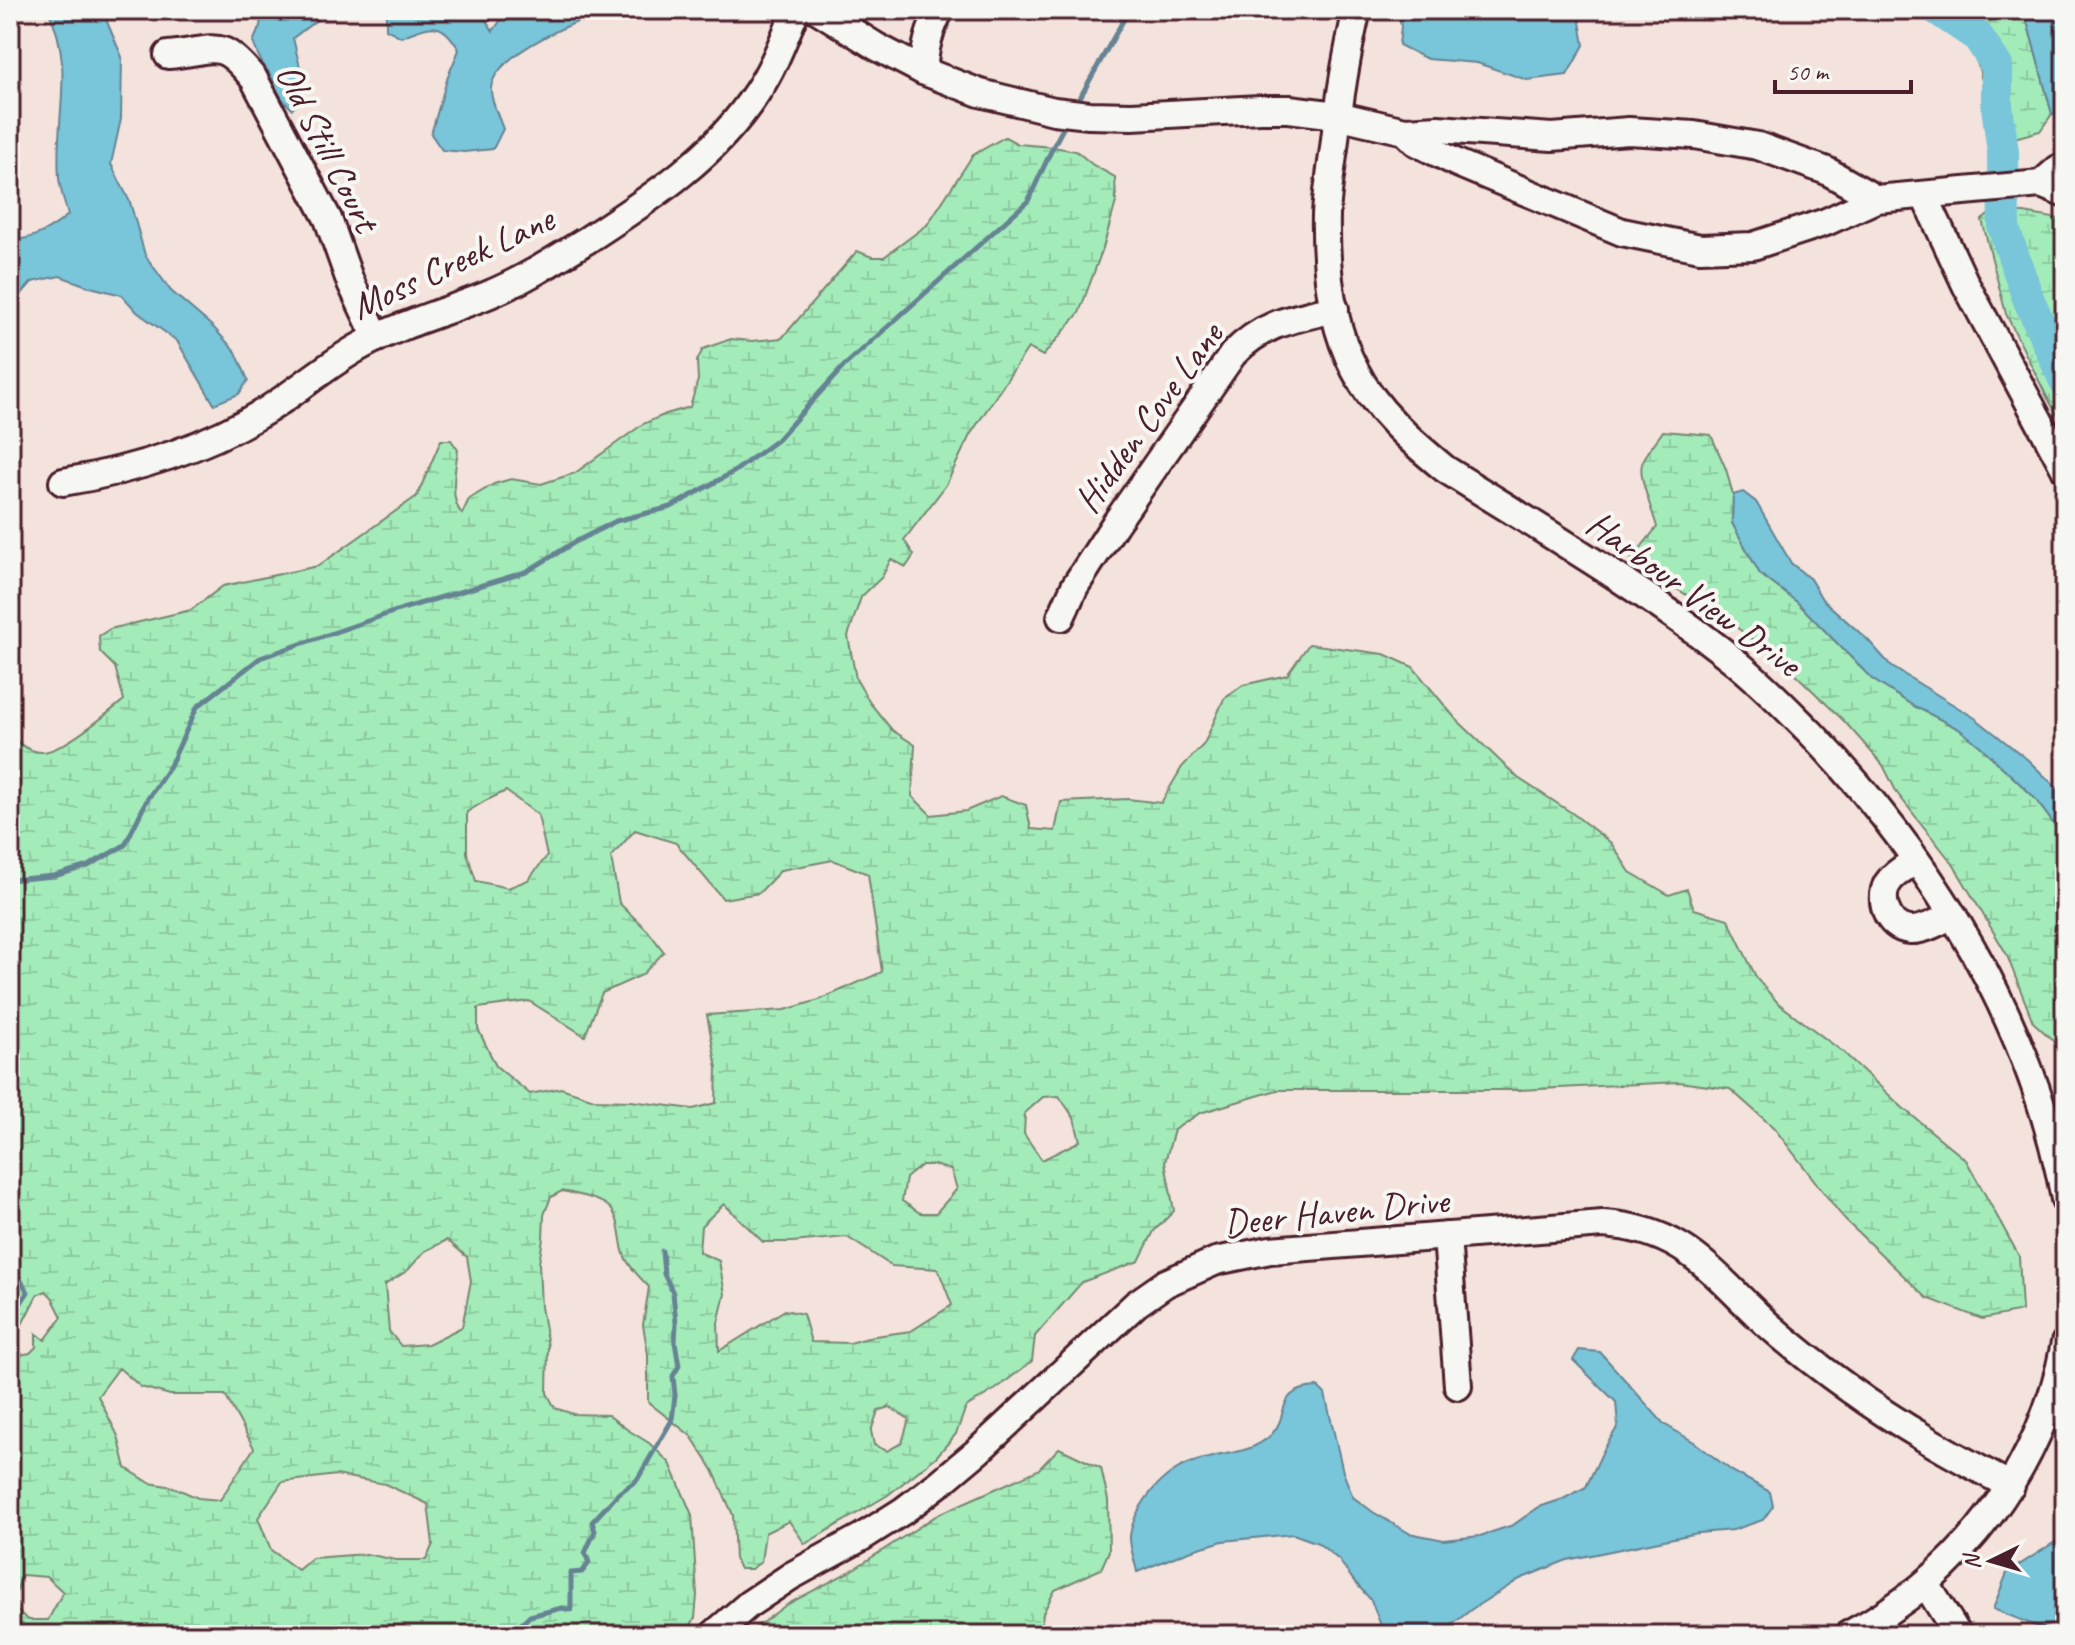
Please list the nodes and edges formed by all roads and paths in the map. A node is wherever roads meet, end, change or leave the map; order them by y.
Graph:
1 (796, 10) edge
2 (818, 10) edge
3 (940, 10) edge
4 (1357, 10) edge
5 (168, 55) dead end
6 (923, 71) junction
7 (1337, 115) junction
8 (1405, 131) junction
9 (2065, 166) edge
10 (2045, 188) edge
11 (1924, 195) junction
12 (1876, 199) junction
13 (1335, 309) junction
14 (377, 338) junction
15 (2065, 469) edge
16 (63, 482) dead end
17 (1061, 617) dead end
18 (1916, 860) junction
19 (1953, 915) junction
20 (2065, 1199) edge
21 (1447, 1236) junction
22 (2064, 1355) edge
23 (1458, 1386) dead end
24 (2011, 1486) junction
25 (1926, 1584) junction
26 (713, 1635) edge
27 (1848, 1635) edge
28 (1958, 1635) edge

1 - 14 street, Moss Creek Lane
2 - 6 street
3 - 6 street
4 - 7 street, Harbour View Drive
5 - 14 street, Old Still Court
6 - 7 street
7 - 8 street
7 - 13 street, Harbour View Drive
8 - 12 street
8 - 12 street
9 - 10 street
10 - 11 street
11 - 12 street
11 - 15 street
13 - 17 street, Hidden Cove Lane
13 - 18 street, Harbour View Drive
14 - 16 street, Moss Creek Lane
18 - 19 street, Harbour View Drive
18 - 19 street
19 - 20 street, Harbour View Drive
21 - 23 street
21 - 24 street, Deer Haven Drive
21 - 26 street, Deer Haven Drive
22 - 24 street
24 - 25 street
25 - 27 street
25 - 28 street

